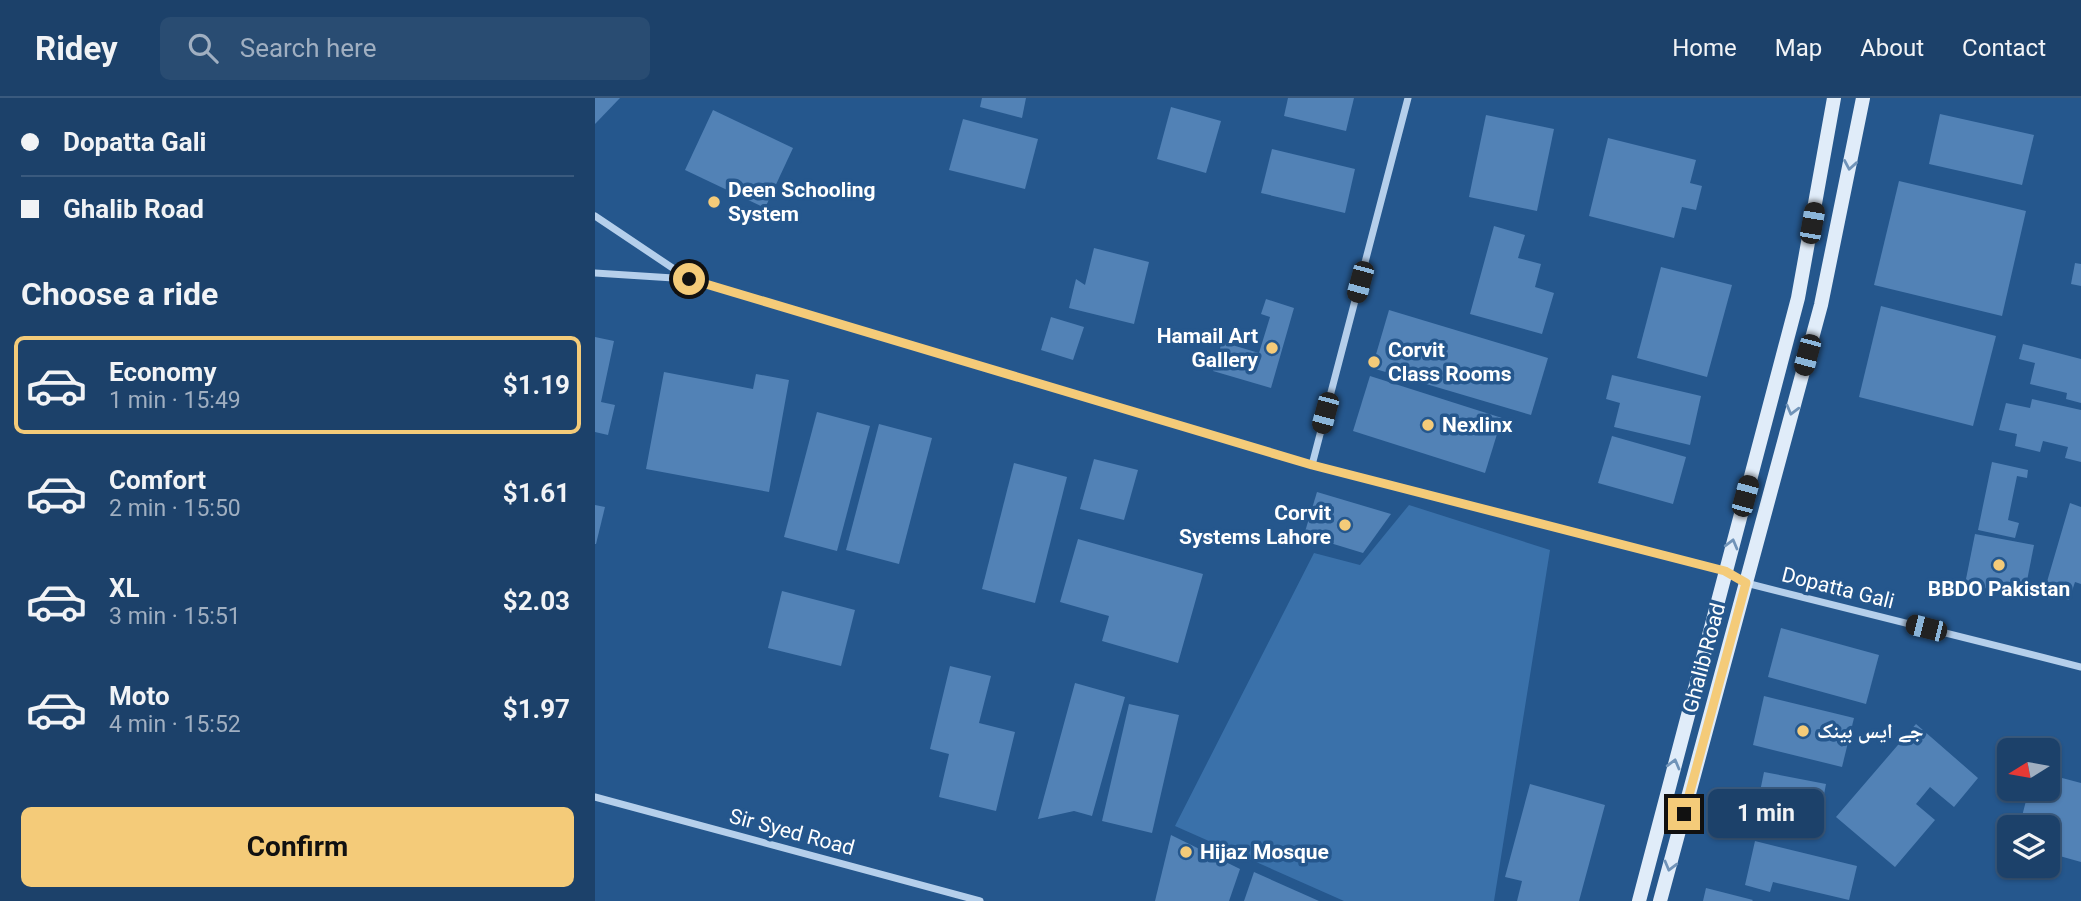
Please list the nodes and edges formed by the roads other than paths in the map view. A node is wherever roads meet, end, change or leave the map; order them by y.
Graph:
1 (1408, 98) edge
2 (1834, 98) edge
3 (1863, 98) edge
4 (595, 216) edge
5 (595, 273) edge
6 (689, 279) junction
7 (1798, 298) junction
8 (1821, 305) junction
9 (1312, 465) junction
10 (1725, 571) junction
11 (1746, 583) junction
12 (2081, 667) edge
13 (595, 797) edge
14 (980, 901) edge
15 (1639, 901) edge
16 (1660, 901) edge

1 - 9 street
2 - 7 street, Ghalib Road
3 -> 8 street, Ghalib Road
4 - 6 street, Dopatta Gali
5 - 6 street
6 - 9 street, Dopatta Gali
7 - 8 street
10 -> 7 street, Ghalib Road
8 -> 11 street, Ghalib Road
9 - 10 street, Dopatta Gali
10 - 11 street, Dopatta Gali
15 -> 10 street, Ghalib Road
11 - 12 street, Dopatta Gali
11 -> 16 street, Ghalib Road
13 - 14 street, Sir Syed Road

